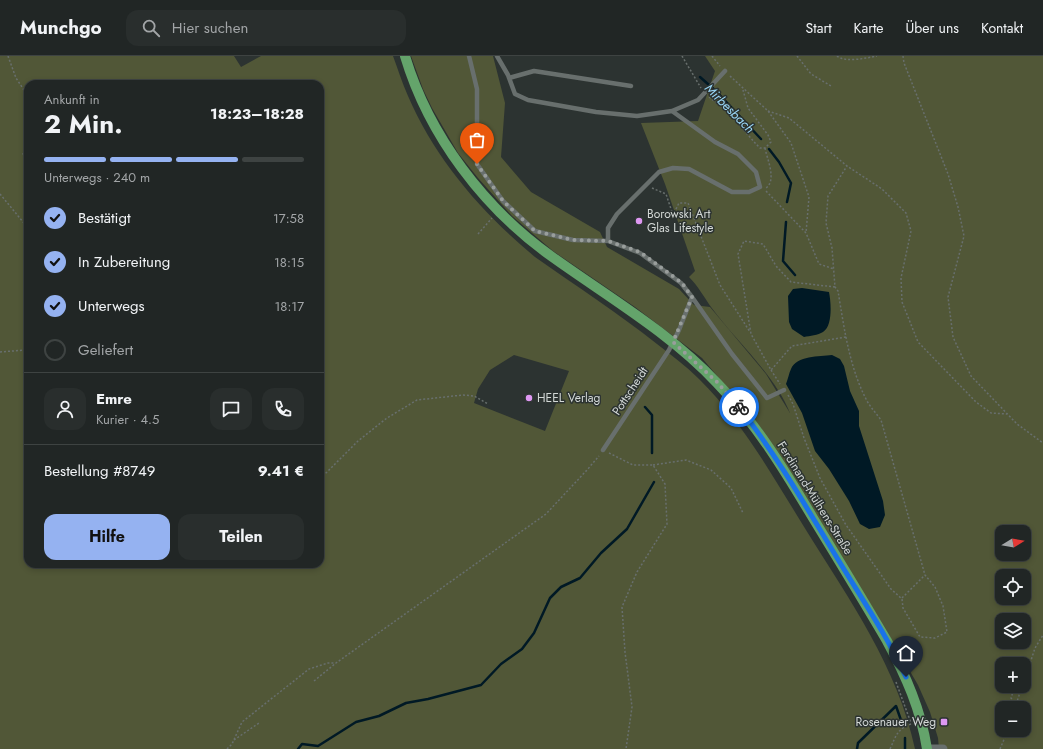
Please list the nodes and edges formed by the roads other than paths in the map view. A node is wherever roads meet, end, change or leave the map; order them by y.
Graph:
1 (405, 56) edge
2 (469, 56) edge
3 (497, 56) edge
4 (725, 71) road end
5 (509, 78) junction
6 (631, 86) dead end
7 (672, 111) junction
8 (608, 241) junction
9 (692, 297) junction
10 (673, 342) junction
11 (784, 390) road end
12 (603, 450) road end
13 (927, 749) edge
14 (942, 749) edge

1 - 10 main road, Ferdinand-Mülhens-Straße
2 - 8 lane
3 - 5 lane
4 - 7 lane
5 - 6 lane
5 - 7 lane
7 - 8 lane
8 - 9 lane
9 - 10 lane, Pottscheidt
9 - 11 lane
10 - 12 lane, Pottscheidt
10 - 13 main road, Ferdinand-Mülhens-Straße
13 - 14 street

